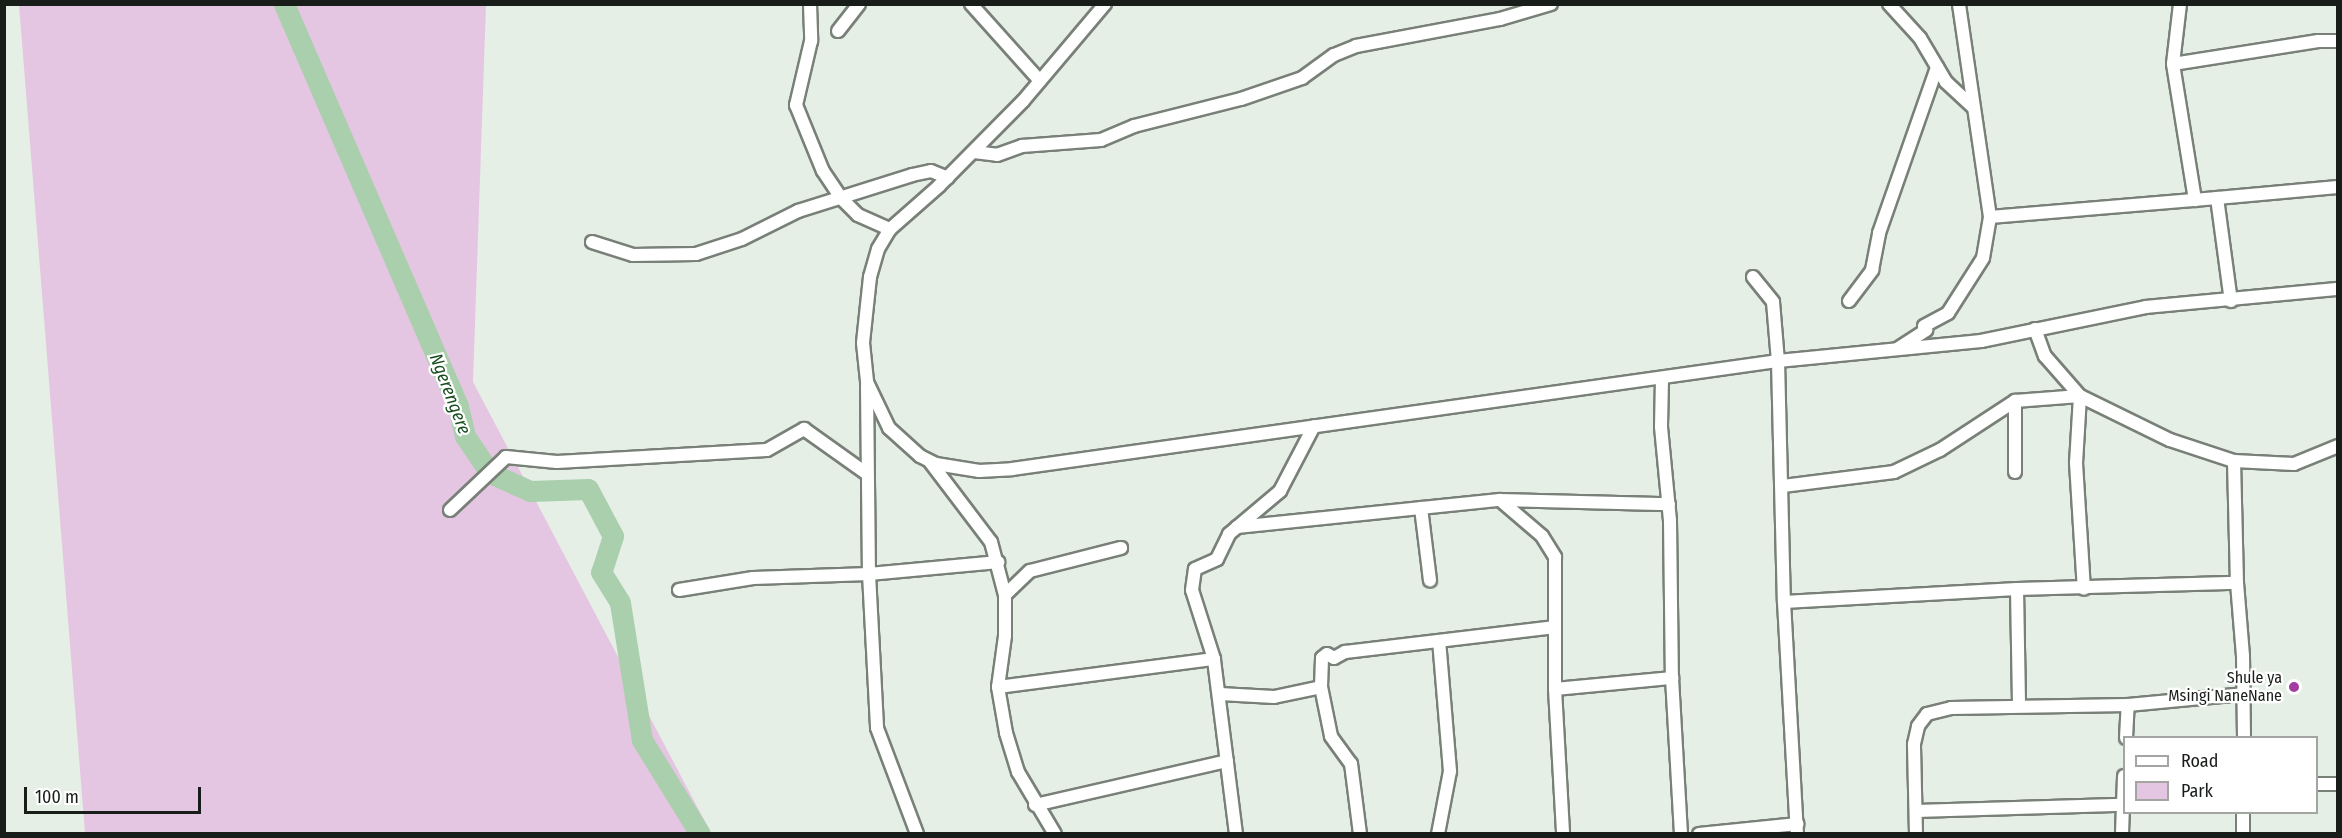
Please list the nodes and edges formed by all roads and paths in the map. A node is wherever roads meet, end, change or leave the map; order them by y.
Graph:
1 (810, 4) edge
2 (859, 4) edge
3 (971, 4) edge
4 (1105, 4) edge
5 (1551, 4) edge
6 (1889, 4) edge
7 (1959, 4) edge
8 (2180, 4) edge
9 (838, 31) dead end
10 (2337, 41) edge
11 (2174, 64) junction
12 (1937, 67) junction
13 (1040, 81) junction
14 (1974, 108) junction
15 (974, 152) junction
16 (948, 178) junction
17 (2337, 187) edge
18 (841, 198) junction
19 (2217, 198) junction
20 (2195, 200) junction
21 (1990, 217) junction
22 (890, 229) junction
23 (592, 242) dead end
24 (1753, 277) dead end
25 (2337, 289) edge
26 (1849, 301) dead end
27 (2231, 301) junction
28 (2035, 329) junction
29 (1894, 351) junction
30 (1778, 361) junction
31 (1662, 379) junction
32 (867, 382) junction
33 (2079, 396) junction
34 (2015, 401) junction
35 (1314, 426) junction
36 (2337, 446) edge
37 (928, 460) junction
38 (2234, 461) junction
39 (2015, 472) dead end
40 (867, 474) junction
41 (1783, 486) junction
42 (1500, 500) junction
43 (1669, 504) junction
44 (1421, 508) junction
45 (450, 510) dead end
46 (1236, 527) junction
47 (1121, 548) dead end
48 (998, 562) junction
49 (869, 574) junction
50 (1430, 580) dead end
51 (2236, 583) junction
52 (2017, 589) junction
53 (2084, 589) junction
54 (679, 590) dead end
55 (1005, 595) junction
56 (1784, 602) junction
57 (1554, 627) junction
58 (1439, 641) junction
59 (1214, 659) junction
60 (1672, 678) junction
61 (998, 687) junction
62 (1322, 687) junction
63 (1555, 689) junction
64 (1220, 694) junction
65 (2245, 694) junction
66 (2019, 705) junction
67 (2128, 705) junction
68 (2126, 736) edge
69 (2244, 736) edge
70 (1227, 761) junction
71 (2318, 784) edge
72 (2337, 784) edge
73 (1035, 805) junction
74 (2123, 805) edge
75 (1916, 811) junction
76 (2243, 814) edge
77 (1797, 829) edge
78 (917, 834) edge
79 (1055, 834) edge
80 (1236, 834) edge
81 (1360, 834) edge
82 (1438, 834) edge
83 (1563, 834) edge
84 (1681, 834) edge
85 (1699, 834) edge
86 (1916, 834) edge
87 (2122, 834) edge
88 (2243, 834) edge

1 - 18 street
2 - 9 street
3 - 13 street
4 - 13 street
5 - 15 street
6 - 12 street
7 - 14 street
8 - 11 street
10 - 11 street
11 - 20 street
12 - 14 street
12 - 26 street
13 - 15 street
14 - 21 street
15 - 16 street
16 - 18 street
16 - 22 street
17 - 19 street
18 - 22 street
18 - 23 street
19 - 20 street
19 - 27 street
20 - 21 street
21 - 29 street
22 - 32 street
24 - 30 street
25 - 27 street
27 - 28 street
28 - 29 street
28 - 33 street
29 - 30 street
30 - 31 street
30 - 41 street
31 - 35 street
31 - 43 street
32 - 37 street
32 - 40 street
33 - 34 street
33 - 38 street
33 - 53 street
34 - 39 street
34 - 41 street
35 - 37 street
35 - 46 street
36 - 38 street
37 - 48 street
38 - 51 street
40 - 45 street
40 - 49 street
41 - 56 street
42 - 43 street
42 - 44 street
42 - 57 street
43 - 60 street
44 - 46 street
44 - 50 street
46 - 59 street
47 - 55 street
48 - 49 street
48 - 55 street
49 - 54 street
49 - 78 street
51 - 53 street
51 - 65 street
52 - 53 street
52 - 56 street
52 - 66 street
55 - 61 street
56 - 77 street
57 - 58 street
57 - 63 street
58 - 62 street
58 - 82 street
59 - 61 street
59 - 64 street
60 - 63 street
60 - 84 street
61 - 73 street
62 - 64 street
62 - 81 street
63 - 83 street
64 - 70 street
65 - 67 street
65 - 69 street
66 - 67 street
66 - 75 street
67 - 68 street
70 - 73 street
70 - 80 street
71 - 72 street
73 - 79 street
74 - 75 street
74 - 87 street
75 - 86 street
76 - 88 street
77 - 85 street

